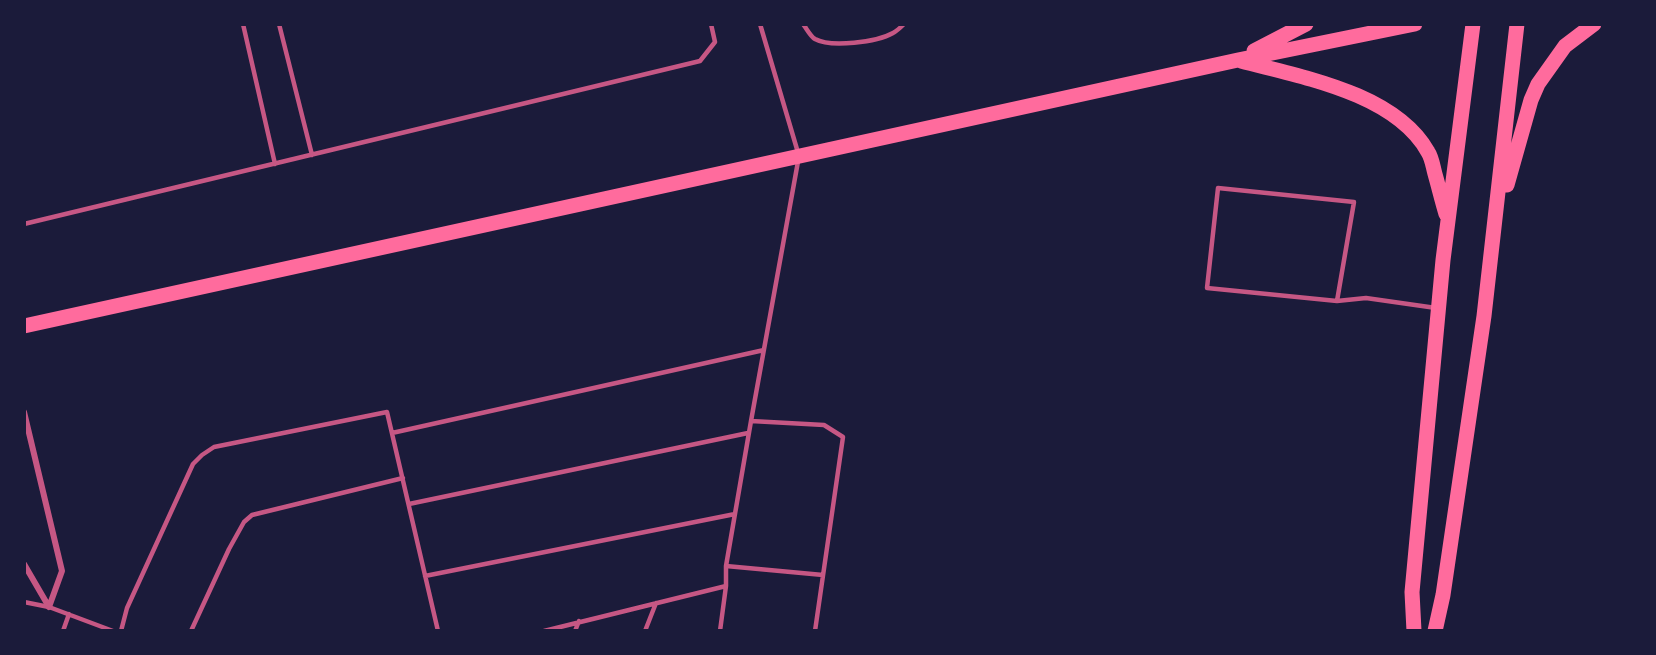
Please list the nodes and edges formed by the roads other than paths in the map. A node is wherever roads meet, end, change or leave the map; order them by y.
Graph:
1 (243, 24) edge
2 (279, 24) edge
3 (711, 24) edge
4 (760, 24) edge
5 (803, 24) edge
6 (904, 24) edge
7 (1306, 24) edge
8 (1415, 24) edge
9 (1473, 24) edge
10 (1517, 24) edge
11 (1594, 24) edge
12 (1238, 60) junction
13 (312, 155) junction
14 (799, 156) junction
15 (275, 164) junction
16 (1448, 220) junction
17 (1496, 222) junction
18 (24, 224) edge
19 (1337, 301) junction
20 (1438, 308) junction
21 (24, 326) edge
22 (764, 350) junction
23 (24, 412) edge
24 (751, 420) junction
25 (392, 433) junction
26 (748, 433) junction
27 (402, 478) junction
28 (409, 504) junction
29 (735, 514) junction
30 (24, 564) edge
31 (726, 566) junction
32 (823, 575) junction
33 (425, 576) junction
34 (726, 586) junction
35 (24, 602) edge
36 (656, 603) junction
37 (49, 607) junction
38 (69, 614) junction
39 (579, 621) junction
40 (63, 631) edge
41 (113, 631) edge
42 (121, 631) edge
43 (191, 631) edge
44 (438, 631) edge
45 (544, 631) edge
46 (575, 631) edge
47 (645, 631) edge
48 (720, 631) edge
49 (815, 631) edge
50 (1414, 631) edge
51 (1434, 631) edge

1 - 15 lane
2 - 13 lane
3 - 13 lane
4 - 14 lane
5 - 6 lane
7 - 12 main road
8 - 12 main road
9 - 16 main road
10 - 17 main road
11 - 17 main road
12 - 14 main road
12 - 16 main road
13 - 15 lane
14 - 21 main road
14 - 22 lane
15 - 18 lane
16 - 20 main road
17 - 51 main road
19 - 19 lane
19 - 20 lane
20 - 50 main road
22 - 24 lane
22 - 25 lane
23 - 37 street
24 - 26 lane
24 - 32 lane
25 - 27 lane
25 - 42 lane
26 - 28 lane
26 - 29 lane
27 - 28 lane
27 - 43 lane
28 - 33 lane
29 - 31 lane
29 - 33 lane
30 - 37 street
31 - 32 lane
31 - 34 lane
32 - 49 lane
33 - 44 lane
34 - 36 lane
34 - 48 lane
35 - 37 lane
36 - 39 lane
36 - 47 lane
37 - 38 lane
38 - 40 lane
38 - 41 lane
39 - 45 lane
39 - 46 lane

